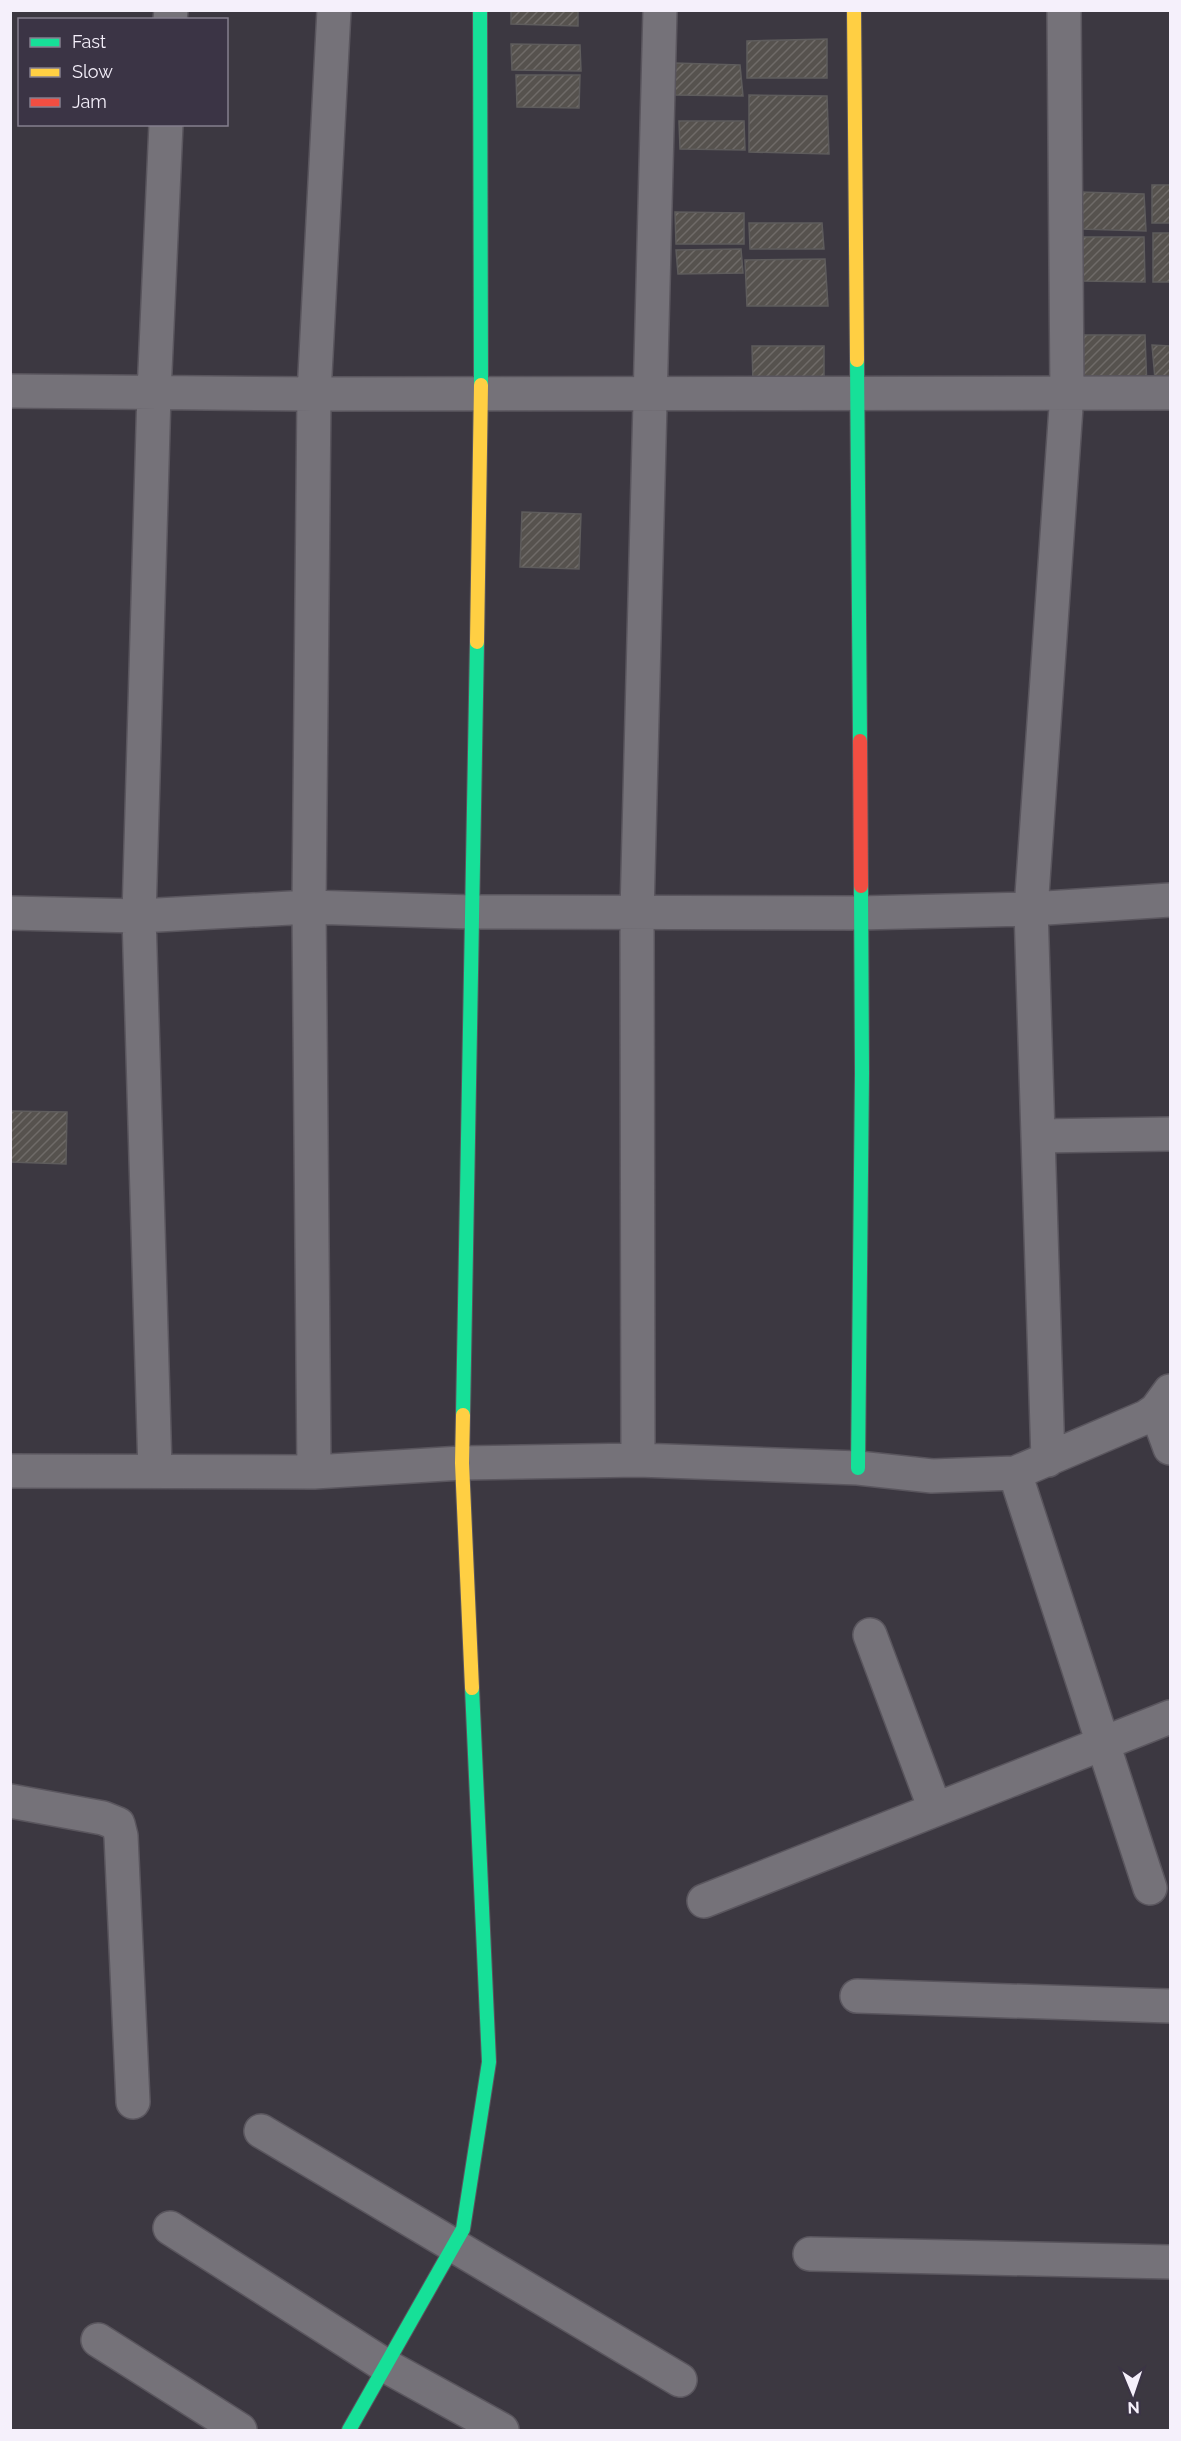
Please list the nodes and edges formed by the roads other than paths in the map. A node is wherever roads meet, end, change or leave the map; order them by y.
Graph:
1 (334, 10) edge
2 (480, 10) edge
3 (660, 10) edge
4 (854, 10) edge
5 (1064, 10) edge
6 (166, 126) edge
7 (10, 391) edge
8 (856, 392) junction
9 (154, 393) junction
10 (481, 393) junction
11 (648, 393) junction
12 (1067, 393) junction
13 (1170, 393) edge
14 (314, 394) junction
15 (1170, 900) edge
16 (309, 907) junction
17 (1031, 909) junction
18 (471, 912) junction
19 (637, 913) junction
20 (861, 913) junction
21 (10, 914) edge
22 (139, 916) junction
23 (1170, 1134) edge
24 (1038, 1136) junction
25 (1163, 1400) edge
26 (1170, 1448) edge
27 (638, 1460) junction
28 (1048, 1460) junction
29 (462, 1463) junction
30 (858, 1468) junction
31 (155, 1470) junction
32 (10, 1471) edge
33 (314, 1472) junction
34 (1015, 1473) junction
35 (870, 1635) dead end
36 (1170, 1717) edge
37 (1102, 1744) junction
38 (10, 1801) edge
39 (935, 1809) junction
40 (1150, 1888) dead end
41 (704, 1901) dead end
42 (857, 1996) dead end
43 (1170, 2006) edge
44 (133, 2102) dead end
45 (261, 2131) dead end
46 (170, 2228) dead end
47 (454, 2247) junction
48 (810, 2254) dead end
49 (1170, 2262) edge
50 (98, 2340) dead end
51 (386, 2366) junction
52 (680, 2380) dead end
53 (240, 2430) edge
54 (349, 2430) edge
55 (502, 2430) edge

1 - 14 street
2 - 10 street
3 - 11 street
4 - 8 street
5 - 12 street
6 - 9 street
7 - 9 street
8 - 11 street
8 - 12 street
8 - 20 street
9 - 14 street
9 - 22 street
10 - 11 street
10 - 14 street
10 - 18 street
11 - 19 street
12 - 13 street
12 - 17 street
14 - 16 street
15 - 17 street
16 - 18 street
16 - 22 street
16 - 33 street
17 - 20 street
17 - 24 street
18 - 19 street
18 - 29 street
19 - 20 street
19 - 27 street
20 - 30 street
21 - 22 street
22 - 31 street
23 - 24 street
24 - 28 street
25 - 26 street
25 - 28 street
27 - 29 street
27 - 30 street
28 - 34 street
29 - 33 street
29 - 47 street
30 - 34 street
31 - 32 street
31 - 33 street
34 - 37 street
35 - 39 street
36 - 37 street
37 - 39 street
37 - 40 street
38 - 44 street
39 - 41 street
42 - 43 street
45 - 47 street
46 - 51 street
47 - 51 street
47 - 52 street
48 - 49 street
50 - 53 street
51 - 54 street
51 - 55 street

